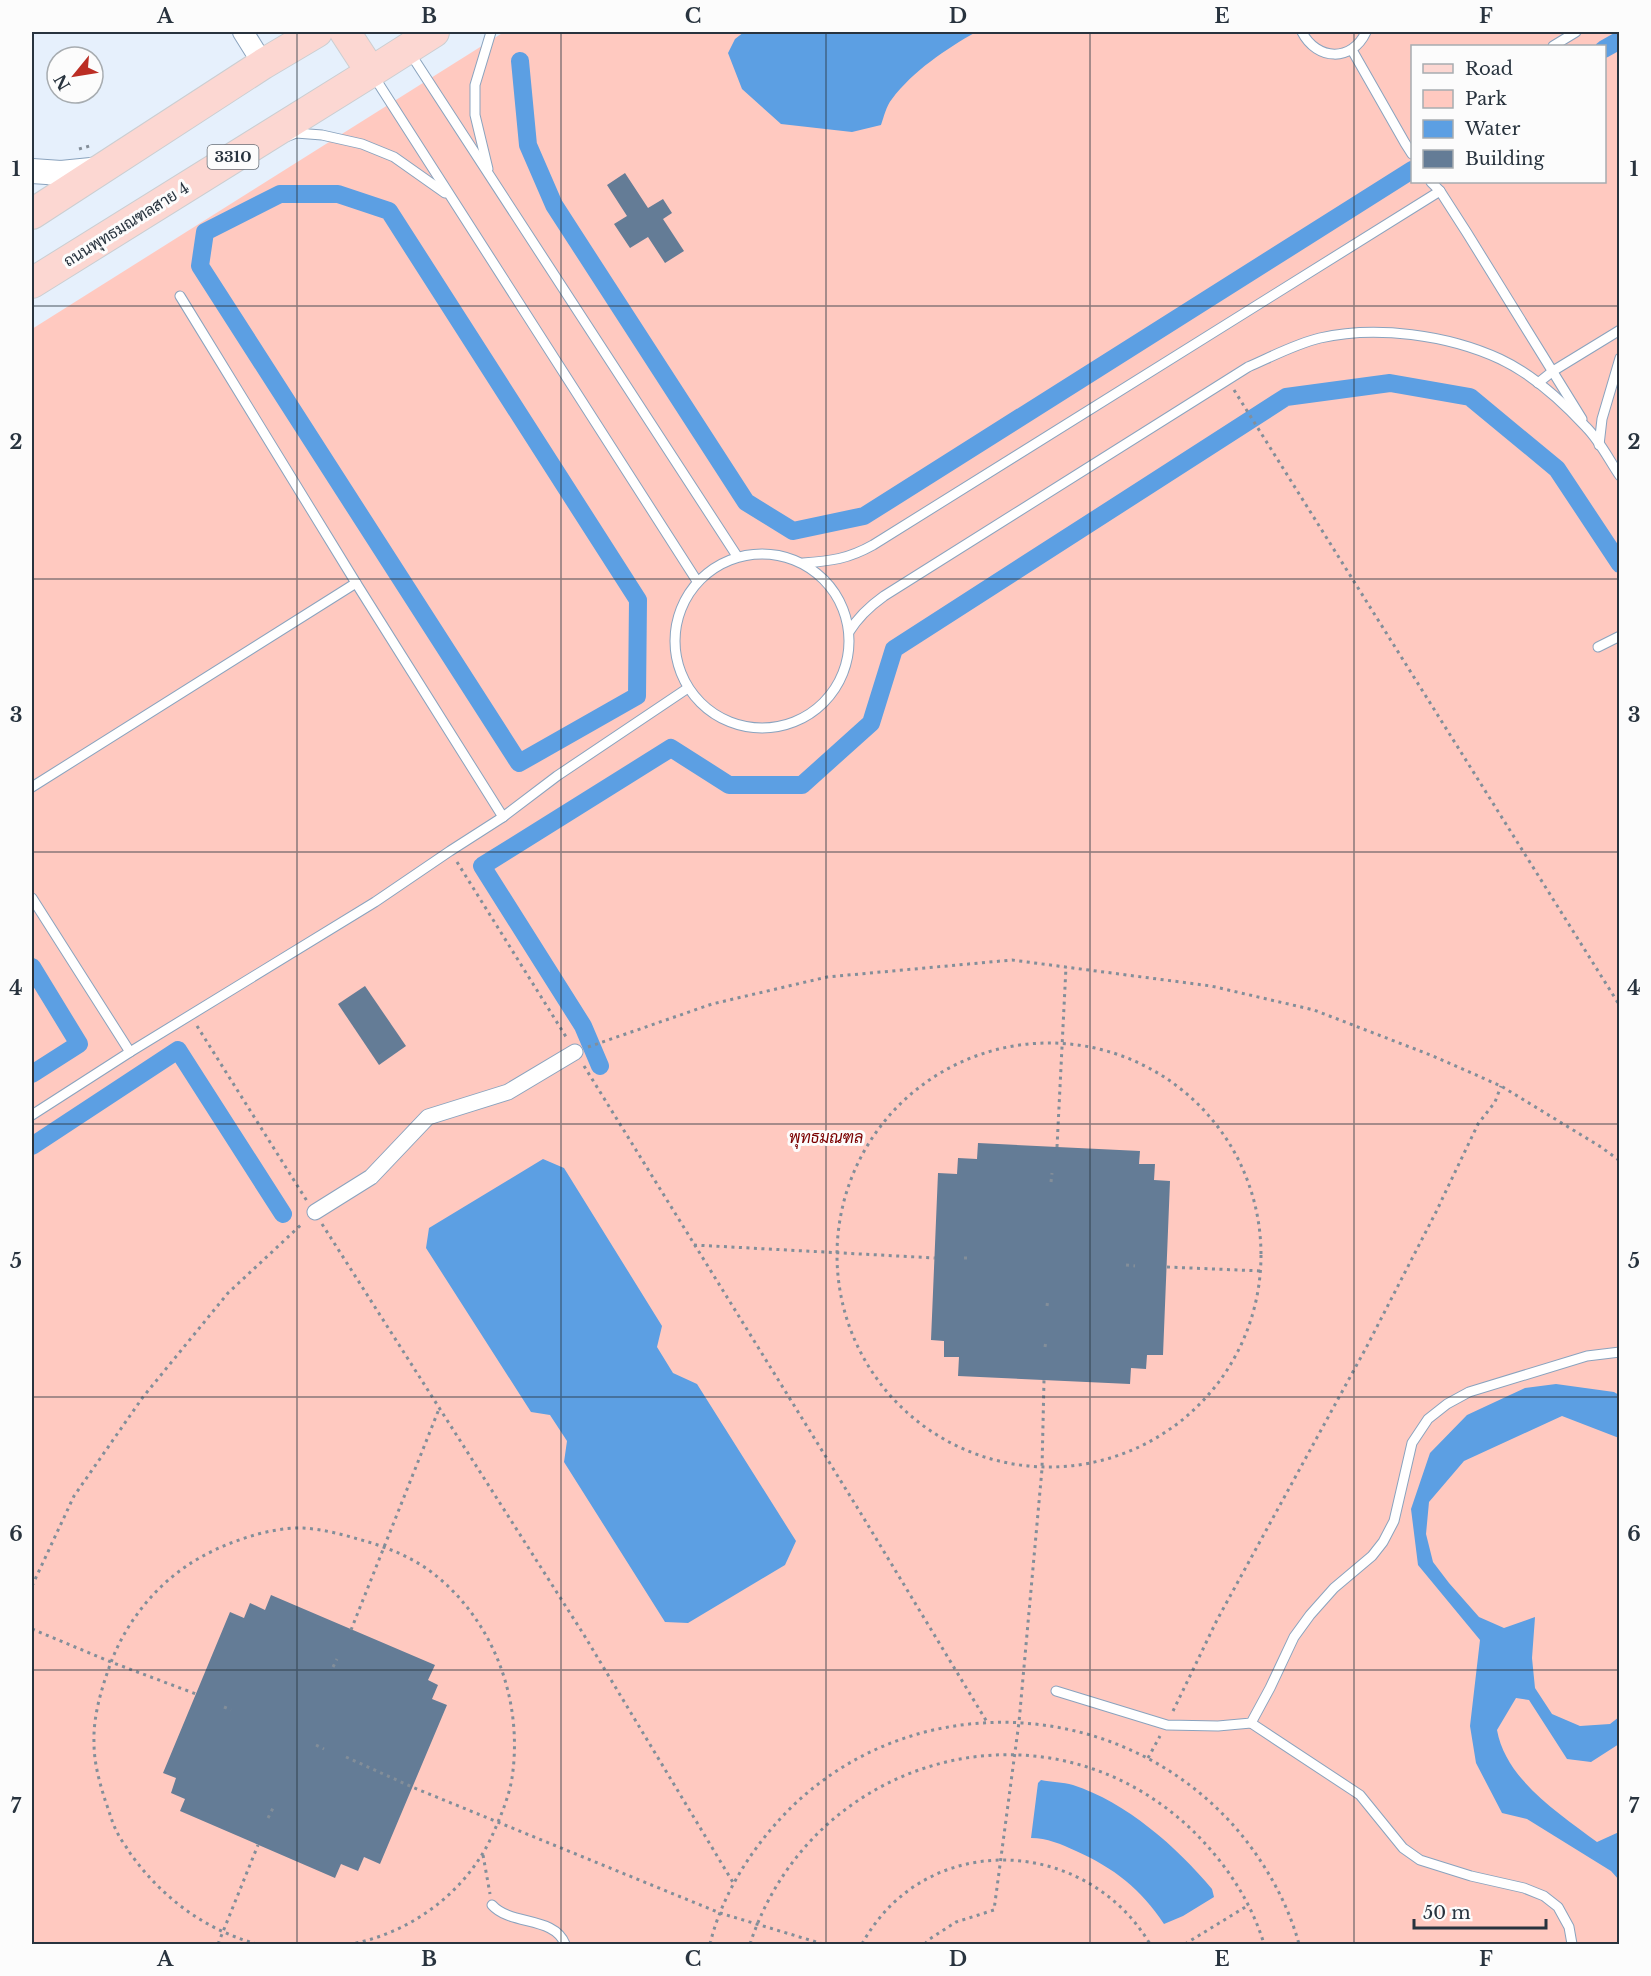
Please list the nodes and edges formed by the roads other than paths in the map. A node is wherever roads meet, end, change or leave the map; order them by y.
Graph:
1 (243, 32) edge
2 (317, 32) edge
3 (345, 32) edge
4 (434, 32) edge
5 (491, 32) edge
6 (1302, 32) edge
7 (1367, 32) edge
8 (1576, 32) edge
9 (402, 40) edge
10 (1555, 45) edge
11 (1352, 50) junction
12 (263, 64) junction
13 (371, 72) junction
14 (1409, 141) edge
15 (228, 160) junction
16 (103, 168) junction
17 (32, 171) edge
18 (490, 178) junction
19 (1432, 183) edge
20 (1440, 191) junction
21 (450, 196) junction
22 (32, 214) edge
23 (32, 283) edge
24 (180, 296) dead end
25 (1620, 330) edge
26 (1620, 358) edge
27 (1553, 371) junction
28 (1538, 383) junction
29 (1588, 429) junction
30 (1599, 445) junction
31 (1620, 476) edge
32 (737, 556) junction
33 (803, 563) junction
34 (697, 581) junction
35 (356, 582) junction
36 (849, 632) junction
37 (1620, 636) edge
38 (1598, 648) dead end
39 (688, 688) junction
40 (32, 788) edge
41 (503, 817) junction
42 (32, 898) edge
43 (130, 1052) junction
44 (575, 1052) road end
45 (32, 1115) edge
46 (315, 1212) road end
47 (1620, 1352) edge
48 (1056, 1691) dead end
49 (1251, 1723) junction
50 (492, 1905) road end
51 (565, 1944) edge
52 (1572, 1944) edge

1 - 12 street
2 - 12 main road
3 - 13 main road
4 - 9 main road, ถนนพุทธมณฑลสาย 4 / 3310
5 - 18 lane
6 - 11 lane
7 - 11 lane
8 - 10 lane
9 - 13 main road, ถนนพุทธมณฑลสาย 4 / 3310
9 - 18 lane
11 - 14 lane
12 - 16 main road
13 - 15 main road, ถนนพุทธมณฑลสาย 4 / 3310
13 - 21 lane
15 - 21 lane
15 - 23 main road, ถนนพุทธมณฑลสาย 4 / 3310
16 - 17 street
16 - 22 main road
18 - 32 lane
19 - 20 lane
20 - 27 lane
20 - 33 lane
21 - 34 lane
24 - 35 lane
25 - 27 lane
26 - 30 lane
27 - 28 lane
27 - 29 lane
28 - 29 lane
28 - 36 lane
29 - 30 lane
30 - 31 lane
32 - 33 lane
32 - 34 lane
33 - 36 lane
34 - 39 lane
35 - 40 lane
35 - 41 lane
36 - 39 lane
37 - 38 lane
39 - 41 lane
41 - 43 lane
42 - 43 lane
43 - 45 lane
44 - 46 street
47 - 49 lane
48 - 49 lane
49 - 52 lane
50 - 51 lane

